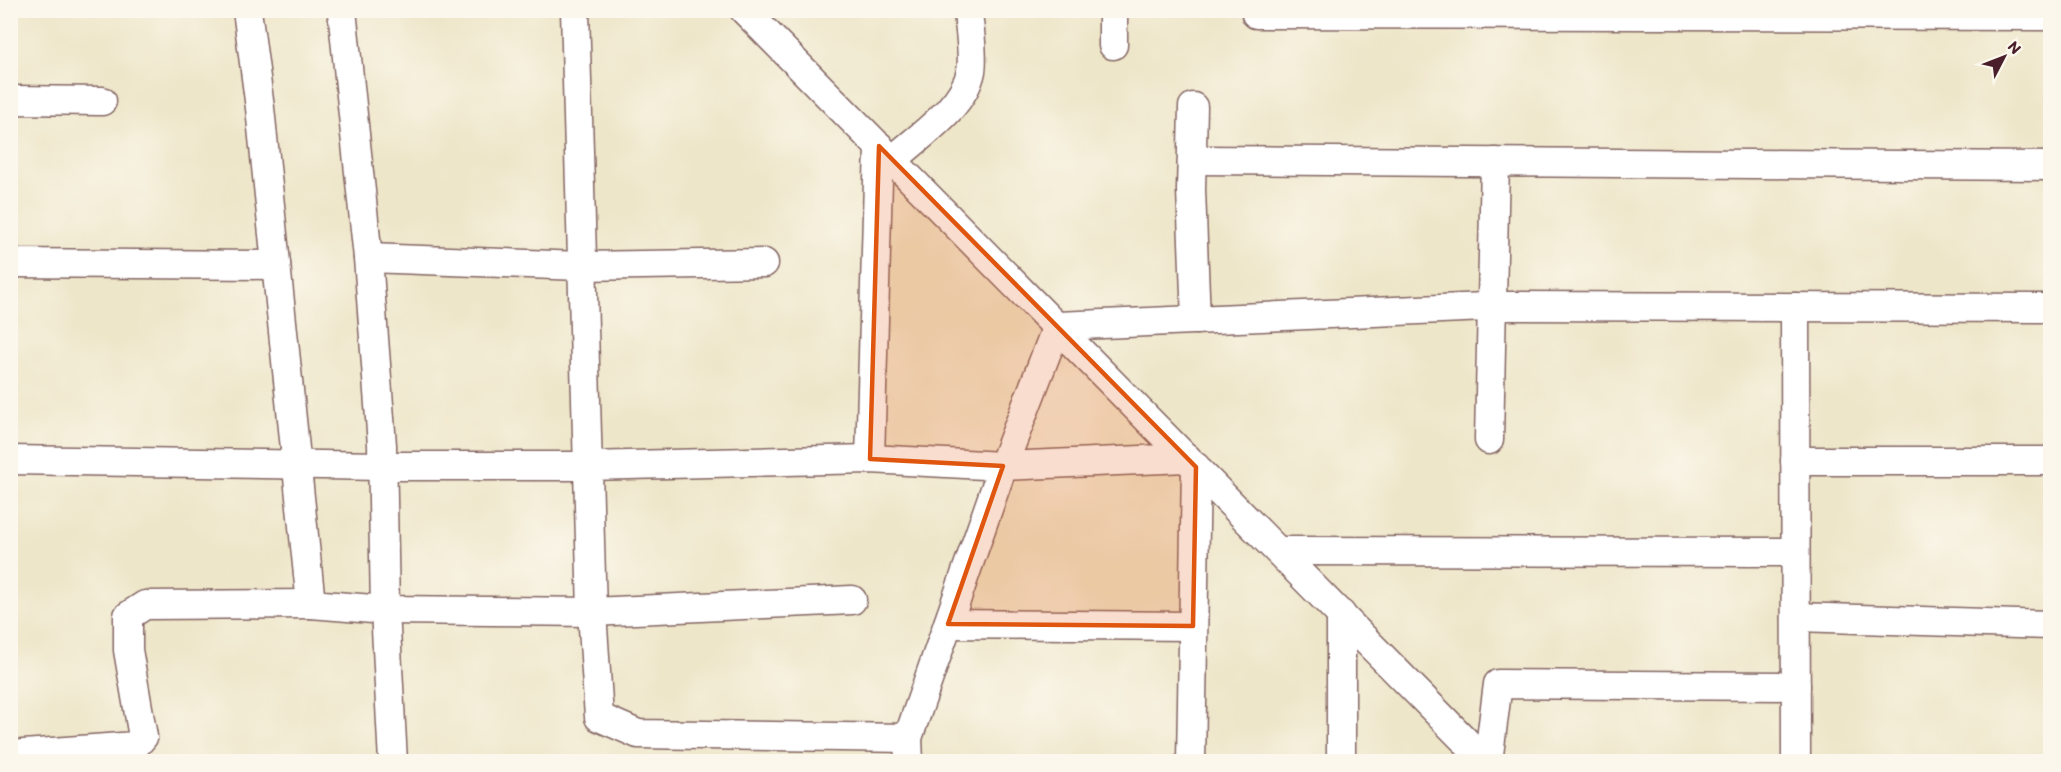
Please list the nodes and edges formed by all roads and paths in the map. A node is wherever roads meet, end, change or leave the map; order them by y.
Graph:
1 (247, 10) edge
2 (342, 10) edge
3 (574, 10) edge
4 (744, 10) edge
5 (968, 10) edge
6 (1113, 10) edge
7 (1500, 12) edge
8 (1256, 14) dead end
9 (2050, 16) edge
10 (1113, 45) dead end
11 (10, 100) edge
12 (102, 101) dead end
13 (1193, 107) dead end
14 (886, 153) junction
15 (1193, 160) junction
16 (1495, 162) junction
17 (2050, 166) edge
18 (368, 258) junction
19 (10, 263) edge
20 (764, 263) dead end
21 (276, 265) junction
22 (581, 266) junction
23 (1491, 307) junction
24 (1795, 307) junction
25 (2050, 308) edge
26 (1196, 320) junction
27 (1057, 326) junction
28 (1489, 440) dead end
29 (870, 459) junction
30 (10, 460) edge
31 (1795, 461) junction
32 (2050, 461) edge
33 (1191, 462) junction
34 (296, 464) junction
35 (382, 466) junction
36 (588, 466) junction
37 (1004, 466) junction
38 (1279, 551) junction
39 (1796, 552) junction
40 (852, 600) dead end
41 (311, 604) junction
42 (385, 610) junction
43 (592, 612) junction
44 (1341, 614) junction
45 (1796, 617) junction
46 (948, 624) junction
47 (2050, 625) edge
48 (1193, 626) junction
49 (1796, 686) junction
50 (909, 750) edge
51 (10, 755) edge
52 (393, 762) edge
53 (1191, 762) edge
54 (1341, 762) edge
55 (1487, 762) edge
56 (1796, 762) edge

1 - 21 street
2 - 18 street
3 - 22 street
4 - 14 street
5 - 14 street
6 - 10 street
7 - 8 street
7 - 9 street
11 - 12 street
13 - 15 street
14 - 27 street
14 - 29 street
15 - 16 street
15 - 26 street
16 - 17 street
16 - 23 street
18 - 22 street
18 - 35 street
19 - 21 street
20 - 22 street
21 - 34 street
22 - 36 street
23 - 24 street
23 - 26 street
23 - 28 street
24 - 25 street
24 - 31 street
26 - 27 street
27 - 33 street
27 - 37 street
29 - 36 street
29 - 37 street
30 - 34 street
31 - 32 street
31 - 39 street
33 - 37 street
33 - 38 street
33 - 48 street
34 - 35 street
34 - 41 street
35 - 36 street
35 - 42 street
36 - 43 street
37 - 46 street
38 - 39 street
38 - 44 street
39 - 45 street
40 - 43 street
41 - 42 street
41 - 51 street
42 - 43 street
42 - 52 street
43 - 50 street
44 - 54 street
44 - 55 street
45 - 47 street
45 - 49 street
46 - 48 street
46 - 50 street
48 - 53 street
49 - 55 street
49 - 56 street

